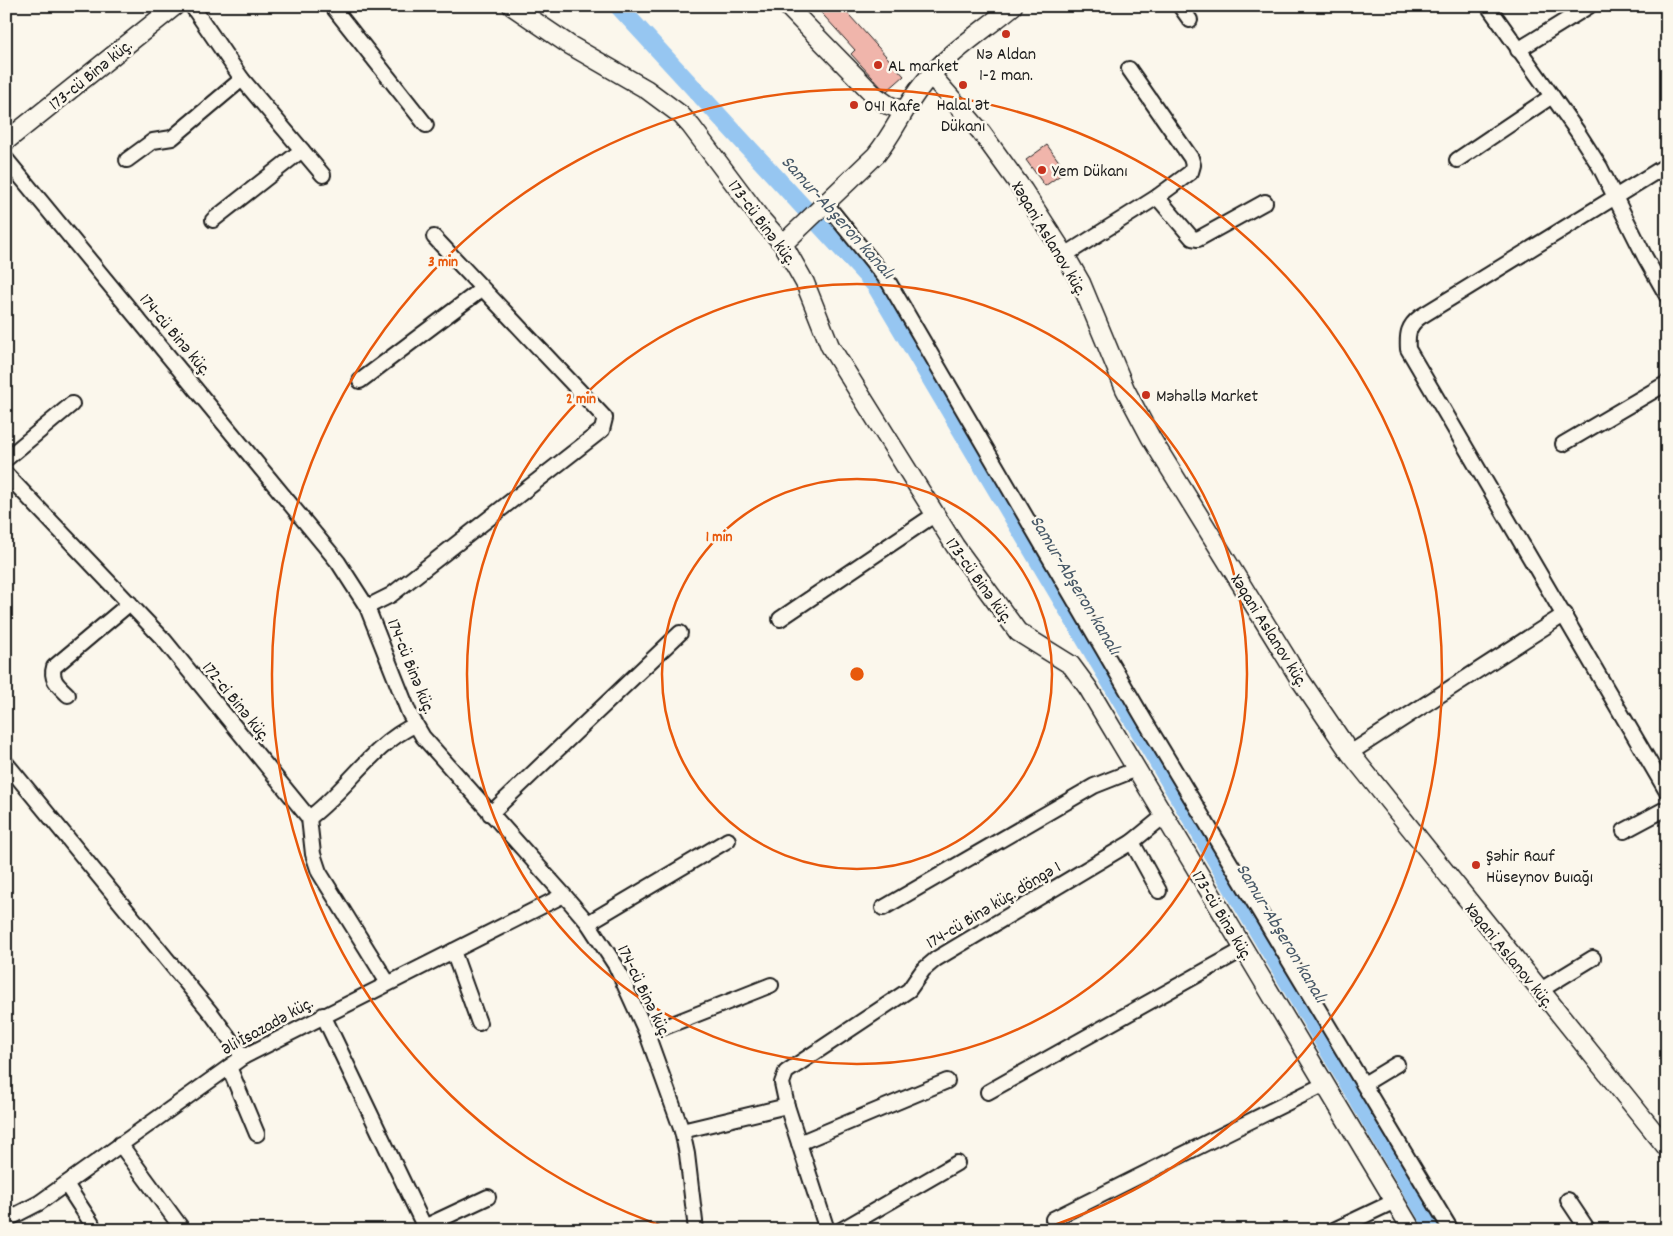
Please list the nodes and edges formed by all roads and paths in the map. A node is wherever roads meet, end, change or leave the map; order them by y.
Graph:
1 (175, 6) edge
2 (192, 6) edge
3 (332, 6) edge
4 (512, 6) edge
5 (786, 6) edge
6 (1013, 6) edge
7 (1180, 6) edge
8 (1488, 6) edge
9 (1590, 6) edge
10 (1190, 20) dead end
11 (1518, 50) junction
12 (1129, 69) dead end
13 (931, 75) junction
14 (242, 79) junction
15 (1552, 96) junction
16 (904, 112) junction
17 (426, 125) dead end
18 (6, 141) edge
19 (302, 150) junction
20 (6, 159) edge
21 (127, 160) dead end
22 (1457, 160) dead end
23 (1667, 164) edge
24 (323, 175) dead end
25 (1615, 196) junction
26 (1157, 197) junction
27 (1266, 202) dead end
28 (826, 204) junction
29 (213, 220) dead end
30 (434, 237) dead end
31 (784, 244) junction
32 (1065, 255) junction
33 (482, 289) junction
34 (1667, 296) edge
35 (360, 381) dead end
36 (1667, 384) edge
37 (72, 404) dead end
38 (1563, 444) dead end
39 (6, 459) edge
40 (6, 474) edge
41 (934, 515) junction
42 (130, 603) junction
43 (367, 608) junction
44 (1565, 614) junction
45 (780, 619) dead end
46 (680, 634) dead end
47 (68, 695) dead end
48 (415, 725) junction
49 (1350, 753) junction
50 (6, 763) edge
51 (1137, 769) junction
52 (1667, 792) edge
53 (1667, 808) edge
54 (490, 814) junction
55 (1164, 816) junction
56 (309, 818) junction
57 (1624, 832) dead end
58 (728, 840) dead end
59 (1132, 842) junction
60 (1159, 891) dead end
61 (564, 895) junction
62 (883, 908) dead end
63 (588, 923) junction
64 (1244, 949) junction
65 (453, 952) junction
66 (1593, 958) dead end
67 (388, 983) junction
68 (771, 984) dead end
69 (1538, 991) junction
70 (323, 1015) junction
71 (479, 1023) dead end
72 (647, 1034) junction
73 (243, 1057) junction
74 (1397, 1064) dead end
75 (229, 1067) junction
76 (947, 1081) dead end
77 (1325, 1084) junction
78 (1364, 1084) junction
79 (988, 1092) dead end
80 (787, 1106) junction
81 (682, 1131) junction
82 (257, 1134) dead end
83 (799, 1143) junction
84 (120, 1144) junction
85 (1667, 1148) edge
86 (957, 1163) dead end
87 (66, 1184) junction
88 (488, 1197) dead end
89 (1568, 1200) dead end
90 (1395, 1201) junction
91 (1054, 1219) dead end
92 (6, 1220) edge
93 (92, 1224) dead end
94 (425, 1228) edge
95 (183, 1230) edge
96 (696, 1230) edge
97 (827, 1230) edge
98 (842, 1230) edge
99 (1334, 1230) edge
100 (1412, 1230) edge
101 (1451, 1230) edge
102 (1588, 1230) edge

1 - 18 street, 173-cü Binə küç.
2 - 14 street
3 - 17 street
4 - 31 street, 173-cü Binə küç.
5 - 16 street
6 - 13 street
7 - 10 street
8 - 11 street
9 - 11 street
11 - 15 street
12 - 26 street
13 - 16 street
13 - 32 street, Xəqani Aslanov küç.
14 - 19 street
14 - 21 street
15 - 22 street
15 - 25 street
16 - 28 street
19 - 24 street
19 - 29 street
20 - 43 street, 174-cü Binə küç.
23 - 25 street
25 - 34 street
25 - 44 street
26 - 27 street
26 - 32 street
28 - 31 street
28 - 78 street
30 - 33 street
31 - 41 street, 173-cü Binə küç.
32 - 49 street, Xəqani Aslanov küç.
33 - 35 street
33 - 43 street
36 - 38 street
37 - 39 street
40 - 42 street, 172-ci Binə küç.
41 - 45 street
41 - 51 street, 173-cü Binə küç.
42 - 47 street
42 - 56 street, 172-ci Binə küç.
43 - 48 street, 174-cü Binə küç.
44 - 49 street
44 - 52 street
46 - 54 street
48 - 54 street, 174-cü Binə küç.
48 - 56 street
49 - 69 street, Xəqani Aslanov küç.
50 - 73 street
51 - 55 street, 173-cü Binə küç.
51 - 62 street
53 - 57 street
54 - 61 street, 174-cü Binə küç.
55 - 59 street, 174-cü Binə küç. döngə 1
55 - 64 street, 173-cü Binə küç.
56 - 67 street
58 - 63 street
59 - 60 street
59 - 80 street, 174-cü Binə küç. döngə 1
61 - 63 street, 174-cü Binə küç.
61 - 65 street, Əli İsazadə küç.
63 - 72 street, 174-cü Binə küç.
64 - 77 street, 173-cü Binə küç.
64 - 79 street
65 - 67 street, Əli İsazadə küç.
65 - 71 street
66 - 69 street
67 - 70 street, Əli İsazadə küç.
68 - 72 street
69 - 85 street, Xəqani Aslanov küç.
70 - 73 street, Əli İsazadə küç.
70 - 94 street
72 - 81 street, 174-cü Binə küç.
73 - 75 street, Əli İsazadə küç.
74 - 78 street
75 - 82 street
75 - 84 street, Əli İsazadə küç.
76 - 83 street
77 - 90 street, 173-cü Binə küç.
77 - 91 street
78 - 101 street
80 - 81 street
80 - 83 street, 174-cü Binə küç. döngə 1
81 - 96 street, 174-cü Binə küç.
83 - 97 street, 174-cü Binə küç. döngə 1
84 - 87 street, Əli İsazadə küç.
84 - 95 street
86 - 98 street
87 - 92 street, Əli İsazadə küç.
87 - 93 street
88 - 94 street
89 - 102 street
90 - 99 street
90 - 100 street, 173-cü Binə küç.

